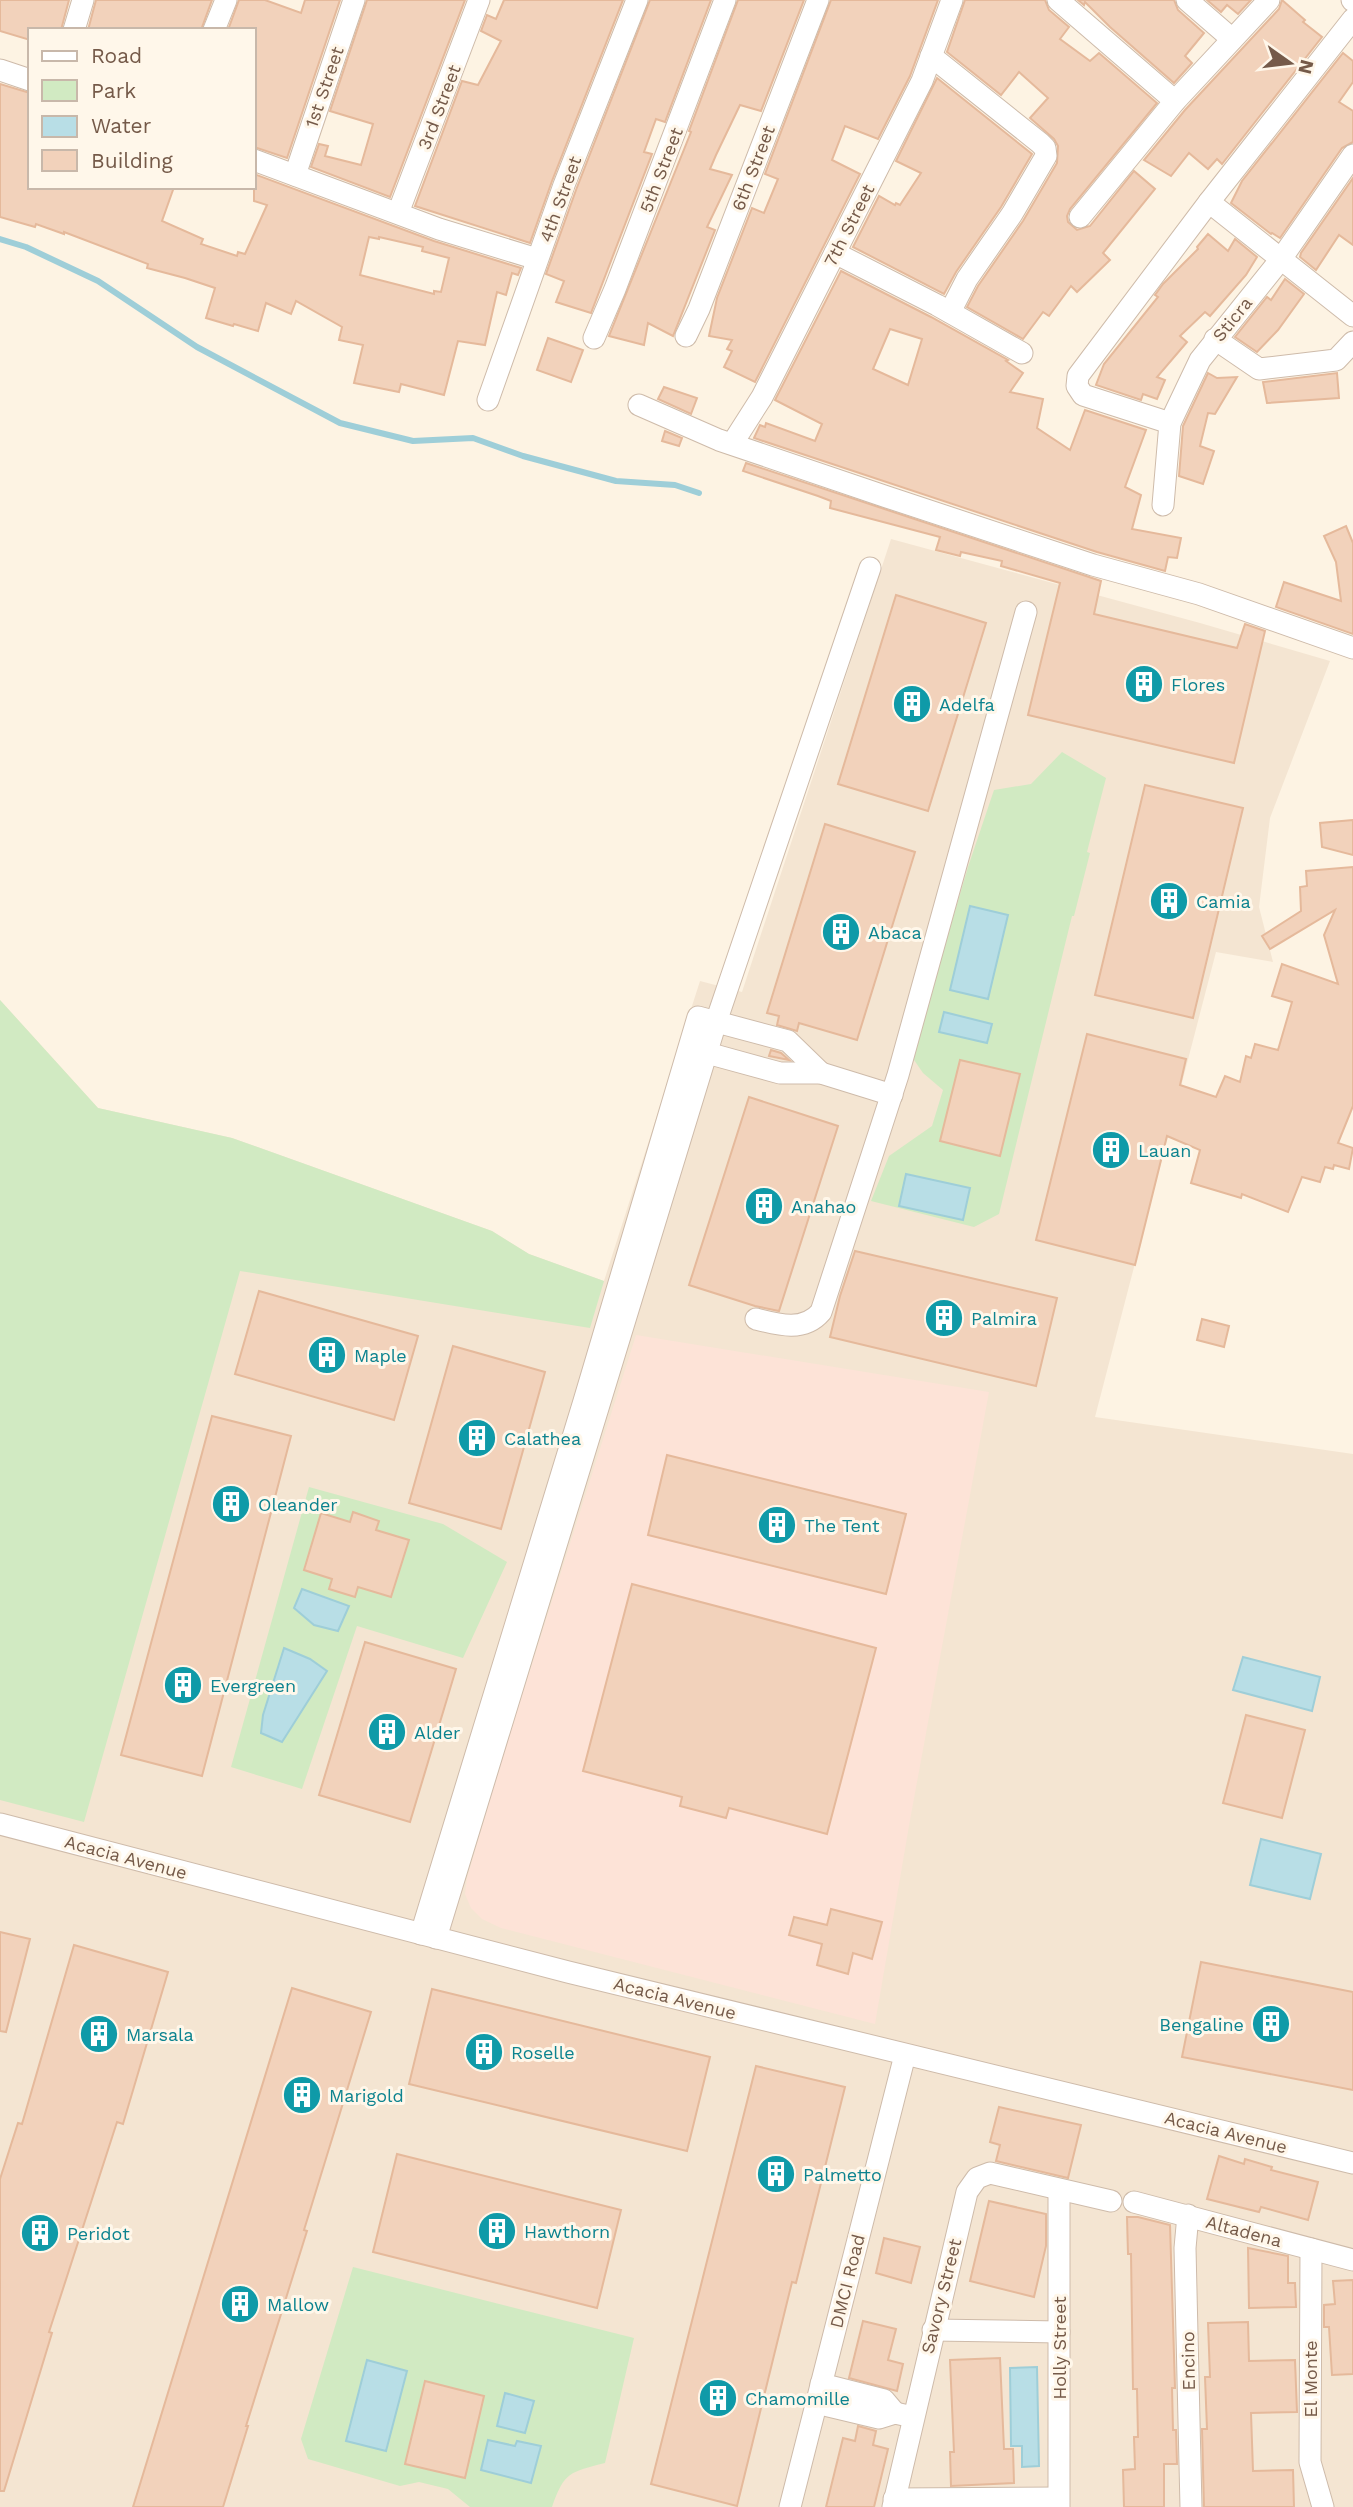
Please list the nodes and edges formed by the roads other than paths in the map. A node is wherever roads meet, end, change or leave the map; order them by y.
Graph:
1 (83, 0) edge
2 (226, 0) edge
3 (354, 0) edge
4 (479, 0) edge
5 (637, 0) edge
6 (725, 0) edge
7 (818, 0) edge
8 (952, 0) edge
9 (1058, 0) edge
10 (1187, 0) edge
11 (1269, 0) edge
12 (1353, 19) edge
13 (75, 28) edge
14 (215, 28) edge
15 (1232, 39) junction
16 (931, 56) junction
17 (0, 70) edge
18 (28, 79) edge
19 (1175, 101) junction
20 (1353, 155) edge
21 (256, 161) edge
22 (295, 175) junction
23 (1209, 202) junction
24 (398, 213) junction
25 (1080, 217) dead end
26 (835, 253) junction
27 (1281, 258) junction
28 (537, 259) junction
29 (950, 312) junction
30 (1353, 316) edge
31 (686, 336) dead end
32 (594, 338) dead end
33 (1215, 339) junction
34 (1353, 342) edge
35 (1022, 353) dead end
36 (488, 400) dead end
37 (639, 405) dead end
38 (1170, 422) junction
39 (732, 444) junction
40 (1163, 505) dead end
41 (870, 568) dead end
42 (1026, 612) dead end
43 (1353, 648) edge
44 (716, 1022) junction
45 (707, 1053) junction
46 (821, 1073) junction
47 (892, 1095) junction
48 (756, 1319) dead end
49 (552, 1534) junction
50 (0, 1824) edge
51 (428, 1936) junction
52 (905, 2055) junction
53 (1353, 2163) edge
54 (1059, 2190) junction
55 (1111, 2201) dead end
56 (1134, 2202) dead end
57 (1188, 2216) junction
58 (1311, 2249) junction
59 (1353, 2260) edge
60 (933, 2330) junction
61 (1059, 2332) junction
62 (818, 2394) junction
63 (904, 2415) junction
64 (893, 2503) edge
65 (1059, 2503) edge
66 (790, 2507) edge
67 (1191, 2507) edge
68 (1323, 2507) edge

1 - 13 street
2 - 14 street
3 - 22 street, 1st Street
4 - 24 street, 3rd Street
5 - 28 street, 4th Street
6 - 32 street, 5th Street
7 - 31 street, 6th Street
8 - 16 street, 7th Street
9 - 19 street
10 - 15 street
11 - 15 street
12 - 23 street
15 - 19 street
16 - 26 street, 7th Street
16 - 29 street
17 - 18 street
19 - 25 street
20 - 27 street, Sticra
21 - 22 street
22 - 24 street
23 - 27 street
23 - 38 street
24 - 28 street
26 - 29 street
26 - 39 street, 7th Street
27 - 30 street
27 - 33 street, Sticra
28 - 36 street, 4th Street
29 - 35 street
33 - 34 street
33 - 38 street, Sticra
37 - 39 street
38 - 40 street, Sticra
39 - 43 street
41 - 44 street
42 - 47 street
44 - 45 street
44 - 46 street
44 - 49 street
45 - 46 street
45 - 49 street
46 - 47 street
47 - 48 street
49 - 51 street
50 - 51 street, Acacia Avenue
51 - 52 street, Acacia Avenue
52 - 53 street, Acacia Avenue
52 - 62 street, DMCI Road
54 - 55 street
54 - 60 street, Savory Street
54 - 61 street, Holly Street
56 - 57 street, Altadena
57 - 58 street, Altadena
57 - 67 street, Encino
58 - 59 street, Altadena
58 - 68 street, El Monte
60 - 61 street
60 - 63 street, Savory Street
61 - 65 street, Holly Street
62 - 63 street
62 - 66 street, DMCI Road
63 - 64 street, Savory Street
64 - 65 street

